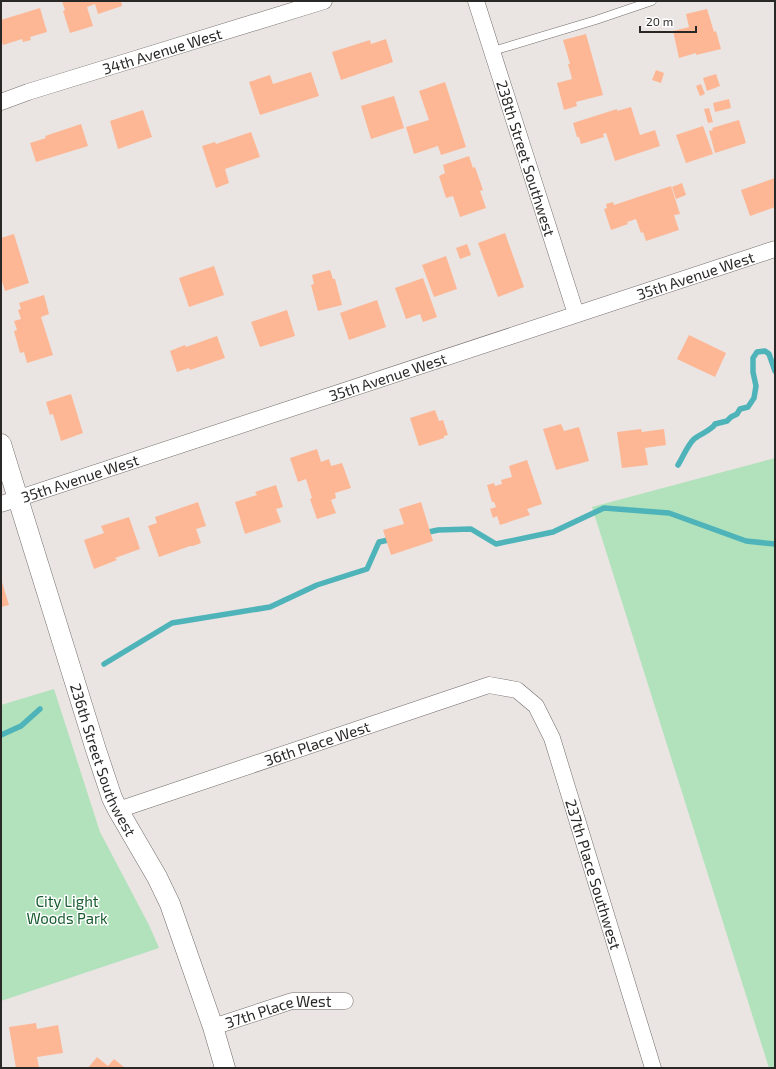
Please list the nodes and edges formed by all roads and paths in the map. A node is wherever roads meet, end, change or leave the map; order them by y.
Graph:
1 (324, 1) edge
2 (476, 1) edge
3 (652, 1) edge
4 (493, 51) junction
5 (1, 102) edge
6 (775, 250) edge
7 (576, 314) junction
8 (1, 444) edge
9 (9, 501) edge
10 (517, 690) joint
11 (118, 810) junction
12 (345, 1001) dead end
13 (213, 1027) junction
14 (225, 1068) edge
15 (653, 1068) edge

1 - 5 street, 34th Avenue West
2 - 4 street, 238th Street Southwest
3 - 4 lane
4 - 7 street, 238th Street Southwest
6 - 7 street, 35th Avenue West
7 - 9 street, 35th Avenue West
8 - 9 street, 236th Street Southwest
9 - 11 street, 236th Street Southwest
10 - 11 street, 36th Place West
10 - 15 street, 237th Place Southwest
11 - 13 street, 236th Street Southwest
12 - 13 street, 37th Place West
13 - 14 street, 236th Street Southwest

